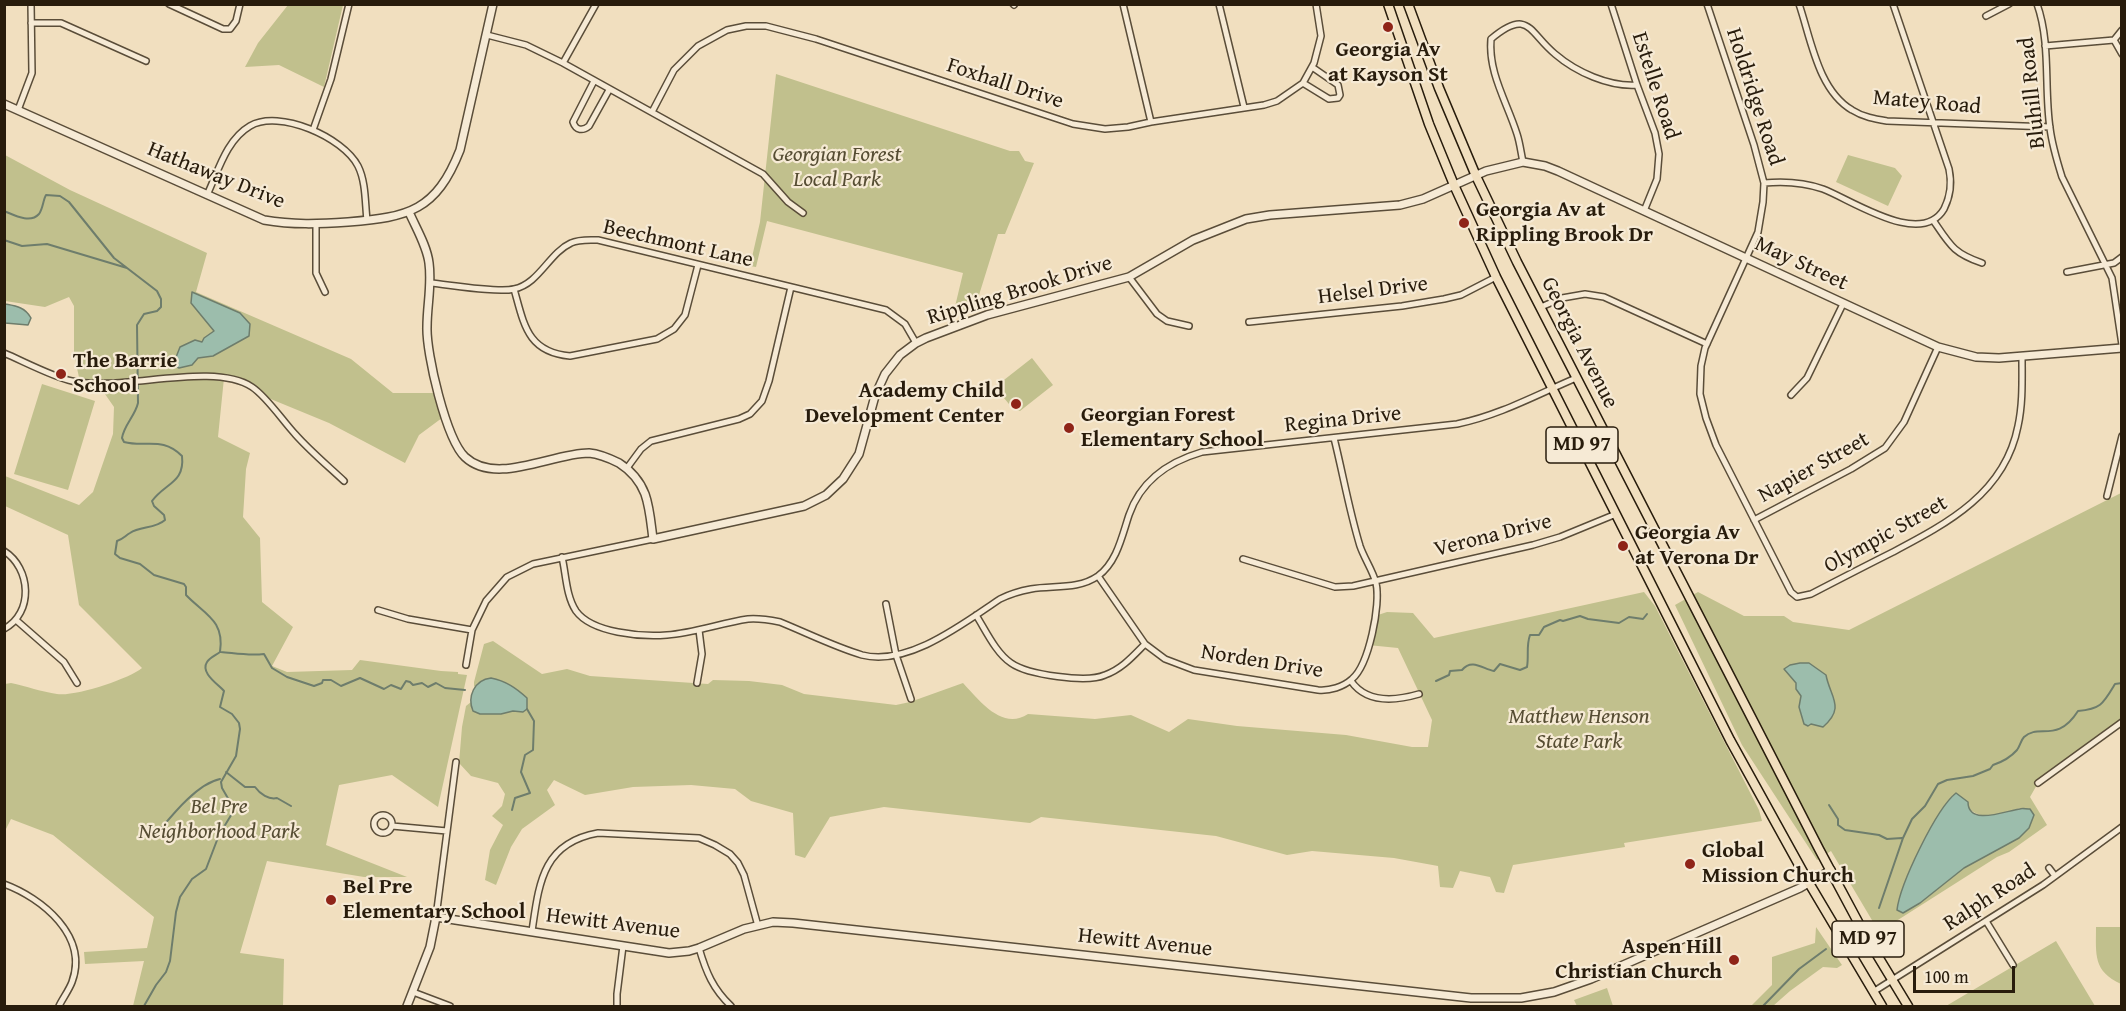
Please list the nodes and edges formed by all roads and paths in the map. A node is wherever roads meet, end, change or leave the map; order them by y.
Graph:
1 (31, 4) edge
2 (169, 4) edge
3 (240, 4) edge
4 (349, 4) edge
5 (493, 4) edge
6 (596, 4) edge
7 (1123, 4) edge
8 (1219, 4) edge
9 (1316, 4) edge
10 (1388, 4) edge
11 (1408, 4) edge
12 (1611, 4) edge
13 (1707, 4) edge
14 (1799, 4) edge
15 (1893, 4) edge
16 (2008, 4) edge
17 (2037, 4) edge
18 (1986, 16) dead end
19 (31, 23) junction
20 (2121, 30) edge
21 (487, 35) junction
22 (2114, 40) junction
23 (2044, 46) junction
24 (2121, 54) edge
25 (146, 61) dead end
26 (563, 63) junction
27 (1312, 67) junction
28 (594, 81) junction
29 (1303, 83) junction
30 (1637, 85) junction
31 (609, 90) junction
32 (4, 104) edge
33 (1244, 107) junction
34 (18, 110) junction
35 (652, 111) junction
36 (1151, 122) junction
37 (1932, 123) junction
38 (2050, 127) junction
39 (313, 130) junction
40 (1523, 162) junction
41 (1476, 176) junction
42 (1764, 183) junction
43 (1454, 185) junction
44 (207, 195) junction
45 (409, 212) junction
46 (1644, 212) junction
47 (803, 213) dead end
48 (367, 220) junction
49 (1933, 220) junction
50 (316, 224) junction
51 (2121, 257) edge
52 (1746, 258) junction
53 (1982, 263) dead end
54 (698, 265) junction
55 (2106, 265) junction
56 (2067, 272) dead end
57 (1129, 277) junction
58 (1496, 277) junction
59 (431, 283) junction
60 (791, 287) junction
61 (514, 290) junction
62 (325, 292) dead end
63 (1843, 304) junction
64 (1541, 307) junction
65 (1248, 322) dead end
66 (1189, 326) dead end
67 (915, 343) junction
68 (1707, 344) junction
69 (2121, 346) edge
70 (1938, 347) junction
71 (4, 353) edge
72 (2022, 357) junction
73 (1576, 378) junction
74 (1553, 388) junction
75 (1791, 395) dead end
76 (2121, 436) edge
77 (1334, 438) junction
78 (627, 468) junction
79 (344, 482) dead end
80 (2107, 496) dead end
81 (1616, 514) junction
82 (1754, 520) junction
83 (653, 539) junction
84 (4, 551) edge
85 (562, 557) junction
86 (1243, 559) dead end
87 (1098, 576) junction
88 (1376, 582) junction
89 (1797, 597) joint
90 (886, 604) dead end
91 (378, 610) dead end
92 (976, 615) junction
93 (16, 621) junction
94 (4, 629) edge
95 (472, 630) junction
96 (699, 630) junction
97 (1146, 645) junction
98 (896, 655) junction
99 (466, 665) dead end
100 (1351, 681) junction
101 (77, 683) dead end
102 (697, 683) dead end
103 (1419, 694) dead end
104 (911, 699) dead end
105 (2121, 722) edge
106 (456, 762) dead end
107 (2038, 783) dead end
108 (392, 826) dead end
109 (2121, 827) edge
110 (447, 831) junction
111 (2049, 868) dead end
112 (1831, 870) junction
113 (2055, 876) junction
114 (1809, 883) junction
115 (4, 884) edge
116 (436, 917) junction
117 (1986, 921) junction
118 (758, 926) junction
119 (532, 931) junction
120 (623, 946) junction
121 (699, 948) junction
122 (2013, 965) dead end
123 (1892, 980) junction
124 (413, 992) junction
125 (1874, 993) junction
126 (59, 1006) edge
127 (407, 1006) edge
128 (450, 1006) edge
129 (617, 1006) edge
130 (731, 1006) edge
131 (1882, 1006) edge
132 (1908, 1006) edge

1 - 19 street
2 - 3 street
4 - 39 street
5 - 21 street, Hathaway Drive
6 - 26 street
7 - 36 street
8 - 33 street
9 - 27 street, Foxhall Drive
10 - 43 main road, Georgia Avenue / MD 97
11 - 41 main road, Georgia Avenue / MD 97
12 - 30 street, Estelle Road
13 - 42 street, Holdridge Road
14 - 37 street, Matey Road
15 - 37 street
16 - 18 street
17 - 23 street, Bluhill Road
19 - 25 street
19 - 34 street
20 - 22 street
21 - 26 street
21 - 45 street, Hathaway Drive
22 - 23 street
22 - 24 street
23 - 38 street, Bluhill Road
26 - 28 street
27 - 29 street, Foxhall Drive
27 - 29 street
28 - 31 street
28 - 31 street
29 - 33 street, Foxhall Drive
30 - 40 street
30 - 46 street, Estelle Road
31 - 35 street
32 - 34 street, Hathaway Drive
33 - 36 street, Foxhall Drive
34 - 44 street, Hathaway Drive
35 - 36 street, Foxhall Drive
35 - 47 street
37 - 38 street, Matey Road
37 - 49 street
38 - 55 street, Bluhill Road
39 - 44 street
39 - 48 street
40 - 41 street, May Street
40 - 46 street, May Street
41 - 43 street, Rippling Brook Drive
41 - 64 main road, Georgia Avenue / MD 97
42 - 49 street
42 - 52 street, Holdridge Road
43 - 57 street, Rippling Brook Drive
43 - 58 main road, Georgia Avenue / MD 97
44 - 50 street, Hathaway Drive
45 - 48 street, Hathaway Drive
45 - 59 street
46 - 52 street, May Street
48 - 50 street, Hathaway Drive
49 - 53 street
50 - 62 street
51 - 55 street
52 - 63 street, May Street
52 - 68 street, Holdridge Road
54 - 60 street, Beechmont Lane
54 - 61 street, Beechmont Lane
54 - 61 street
55 - 56 street
55 - 69 street, Bluhill Road
57 - 66 street
57 - 67 street, Rippling Brook Drive
58 - 65 street, Helsel Drive
58 - 74 main road, Georgia Avenue / MD 97
59 - 61 street
59 - 78 street
60 - 67 street, Beechmont Lane
60 - 78 street
63 - 70 street, May Street
63 - 75 street
64 - 68 street
64 - 73 main road, Georgia Avenue / MD 97
67 - 83 street, Rippling Brook Drive
68 - 82 street, Holdridge Road
69 - 72 street, May Street
70 - 72 street, May Street
70 - 82 street, Napier Street
71 - 79 street
72 - 89 street, Olympic Street
73 - 74 street, Regina Drive
73 - 112 main road, Georgia Avenue / MD 97
74 - 77 street, Regina Drive
74 - 81 main road, Georgia Avenue / MD 97
76 - 80 street
77 - 87 street, Regina Drive
77 - 88 street, Norden Drive
78 - 83 street
81 - 88 street, Verona Drive
81 - 114 main road, Georgia Avenue / MD 97
82 - 89 street, Holdridge Road
83 - 85 street, Rippling Brook Drive
84 - 93 street
85 - 95 street, Rippling Brook Drive
85 - 96 street
86 - 88 street, Verona Drive
87 - 92 street
87 - 97 street, Norden Drive
88 - 100 street, Norden Drive
90 - 98 street
91 - 95 street
92 - 97 street
92 - 98 street
93 - 94 street
93 - 101 street
95 - 99 street, Rippling Brook Drive
96 - 98 street
96 - 102 street
97 - 100 street, Norden Drive
98 - 104 street
100 - 103 street
105 - 107 street
106 - 110 street
108 - 110 street
109 - 113 street, Ralph Road
110 - 116 street
111 - 113 street
112 - 114 street, Hewitt Avenue
112 - 123 main road, Georgia Avenue / MD 97
113 - 117 street, Ralph Road
114 - 118 street, Hewitt Avenue
114 - 125 main road, Georgia Avenue / MD 97
115 - 126 street
116 - 119 street, Hewitt Avenue
116 - 124 street
117 - 122 street
117 - 123 street, Ralph Road
118 - 119 street
118 - 121 street, Hewitt Avenue
119 - 120 street, Hewitt Avenue
120 - 121 street, Hewitt Avenue
120 - 129 street
121 - 130 street
123 - 125 street, Ralph Road
123 - 132 main road, Georgia Avenue / MD 97
124 - 127 street
124 - 128 street
125 - 131 main road, Georgia Avenue / MD 97

